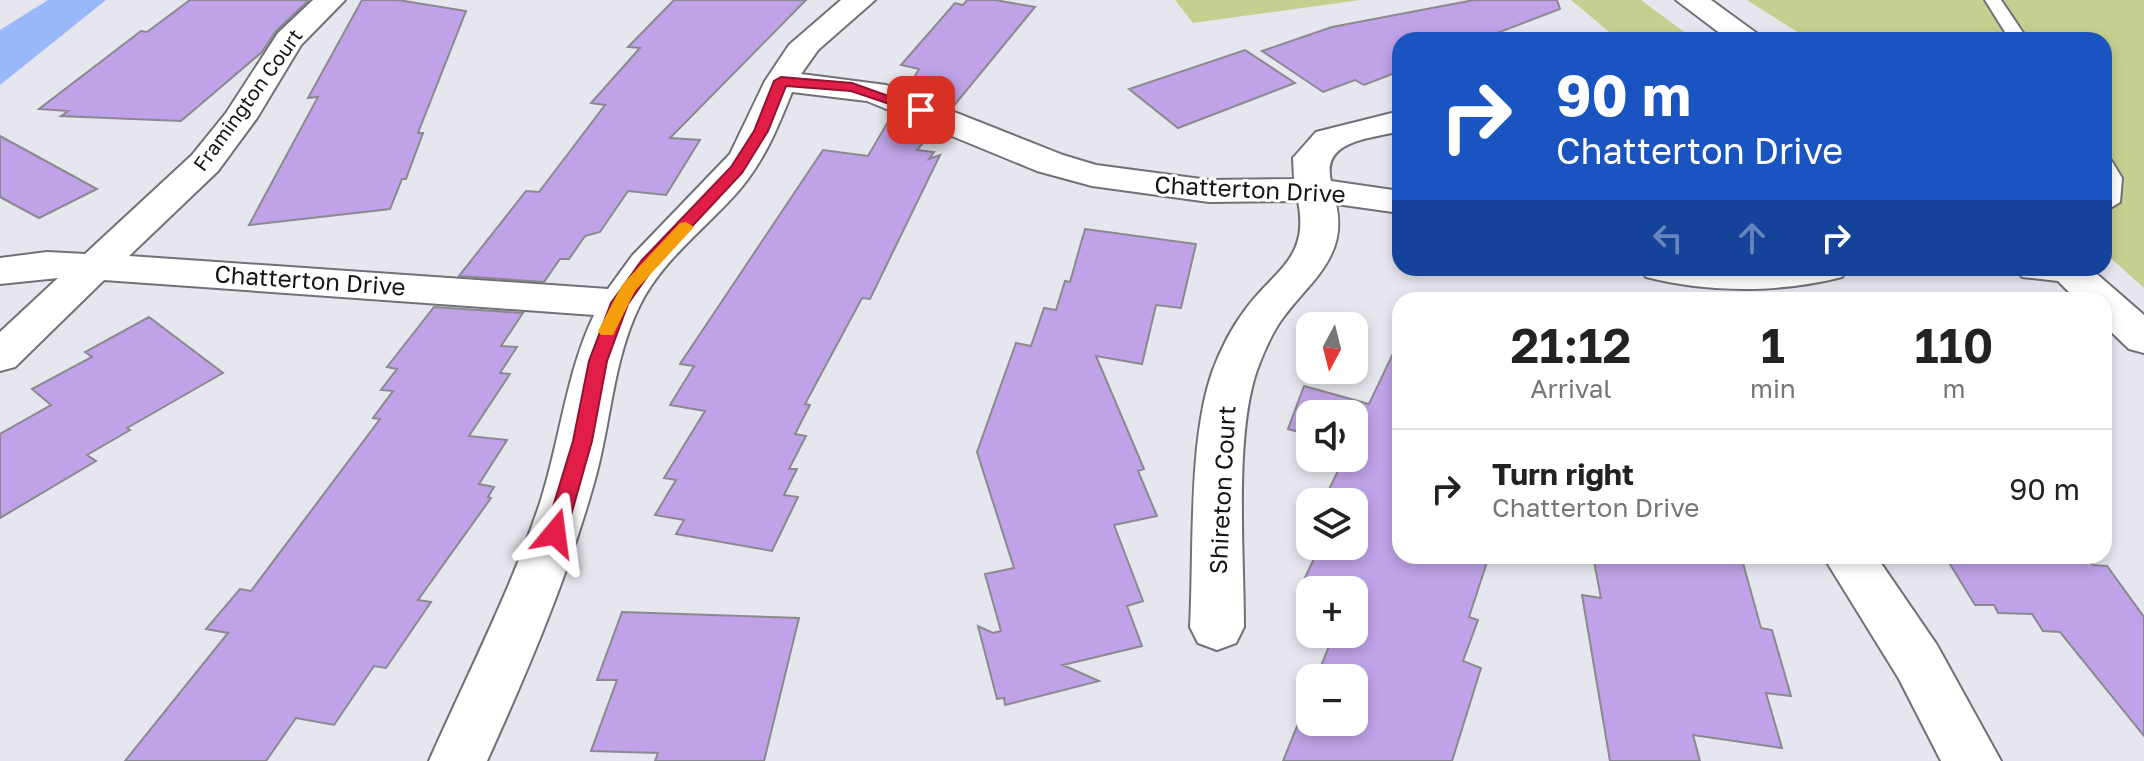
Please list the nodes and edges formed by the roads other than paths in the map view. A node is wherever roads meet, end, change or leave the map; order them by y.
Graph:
1 (330, 0) edge
2 (860, 0) edge
3 (1691, 0) edge
4 (1993, 0) edge
5 (1738, 32) edge
6 (2014, 32) edge
7 (781, 81) junction
8 (1392, 123) edge
9 (1315, 190) junction
10 (1392, 201) edge
11 (98, 267) junction
12 (0, 271) edge
13 (2075, 276) edge
14 (2094, 292) edge
15 (620, 303) junction
16 (2112, 309) edge
17 (2144, 339) edge
18 (0, 356) edge
19 (1853, 564) edge
20 (1217, 627) dead end
21 (458, 761) edge
22 (1972, 761) edge

1 - 11 street, Framington Court
2 - 7 street
3 - 5 street
4 - 6 lane
7 - 9 street, Chatterton Drive
7 - 15 street
8 - 9 street, Shireton Court
9 - 10 street, Chatterton Drive
9 - 20 street, Shireton Court
11 - 12 street, Chatterton Drive
11 - 15 street, Chatterton Drive
11 - 18 street, Framington Court
13 - 14 street
15 - 21 street
16 - 17 street
19 - 22 street

